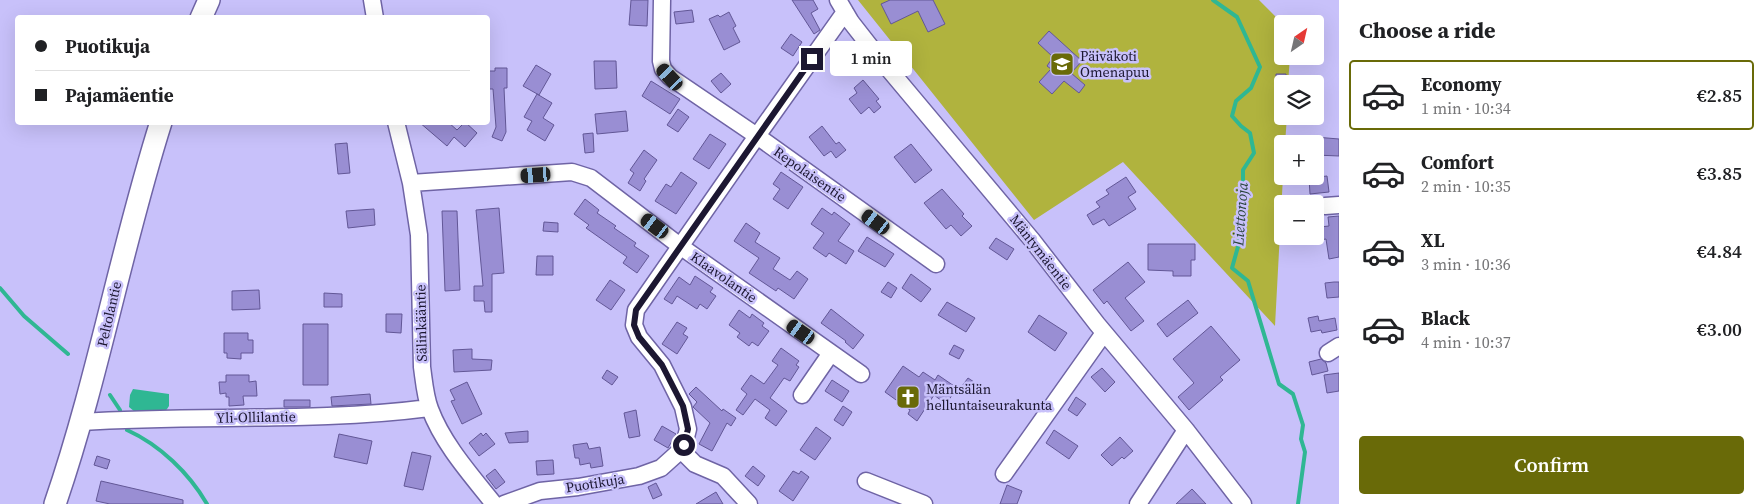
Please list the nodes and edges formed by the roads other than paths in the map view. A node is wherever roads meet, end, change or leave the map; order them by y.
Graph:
1 (209, 0) edge
2 (372, 0) edge
3 (662, 0) edge
4 (842, 6) edge
5 (202, 15) edge
6 (374, 15) edge
7 (160, 125) edge
8 (397, 125) edge
9 (756, 136) junction
10 (411, 183) junction
11 (680, 246) junction
12 (936, 264) dead end
13 (1104, 333) junction
14 (832, 353) junction
15 (861, 374) dead end
16 (802, 395) dead end
17 (429, 408) junction
18 (82, 422) junction
19 (1186, 430) junction
20 (681, 450) junction
21 (1004, 474) dead end
22 (866, 481) dead end
23 (55, 504) edge
24 (494, 504) edge
25 (504, 504) edge
26 (749, 504) edge
27 (924, 504) edge
28 (1138, 504) edge
29 (1243, 504) edge

1 - 5 main road
2 - 6 street
3 - 9 street, Repolaisentie
4 - 9 street
4 - 13 street, Mäntymäentie
7 - 18 main road, Peltolantie
8 - 10 street, Sälinkääntie
9 - 11 street
9 - 12 street, Repolaisentie
10 - 11 street, Klaavolantie
10 - 17 street, Sälinkääntie
11 - 14 street, Klaavolantie
11 - 20 street
13 - 19 street, Mäntymäentie
13 - 21 street
14 - 15 street, Klaavolantie
14 - 16 street
17 - 18 street, Yli-Ollilantie
17 - 24 street, Sälinkääntie
18 - 23 main road, Peltolantie
19 - 28 street
19 - 29 street, Mäntymäentie
20 - 25 street, Puotikuja
20 - 26 street
22 - 27 street

